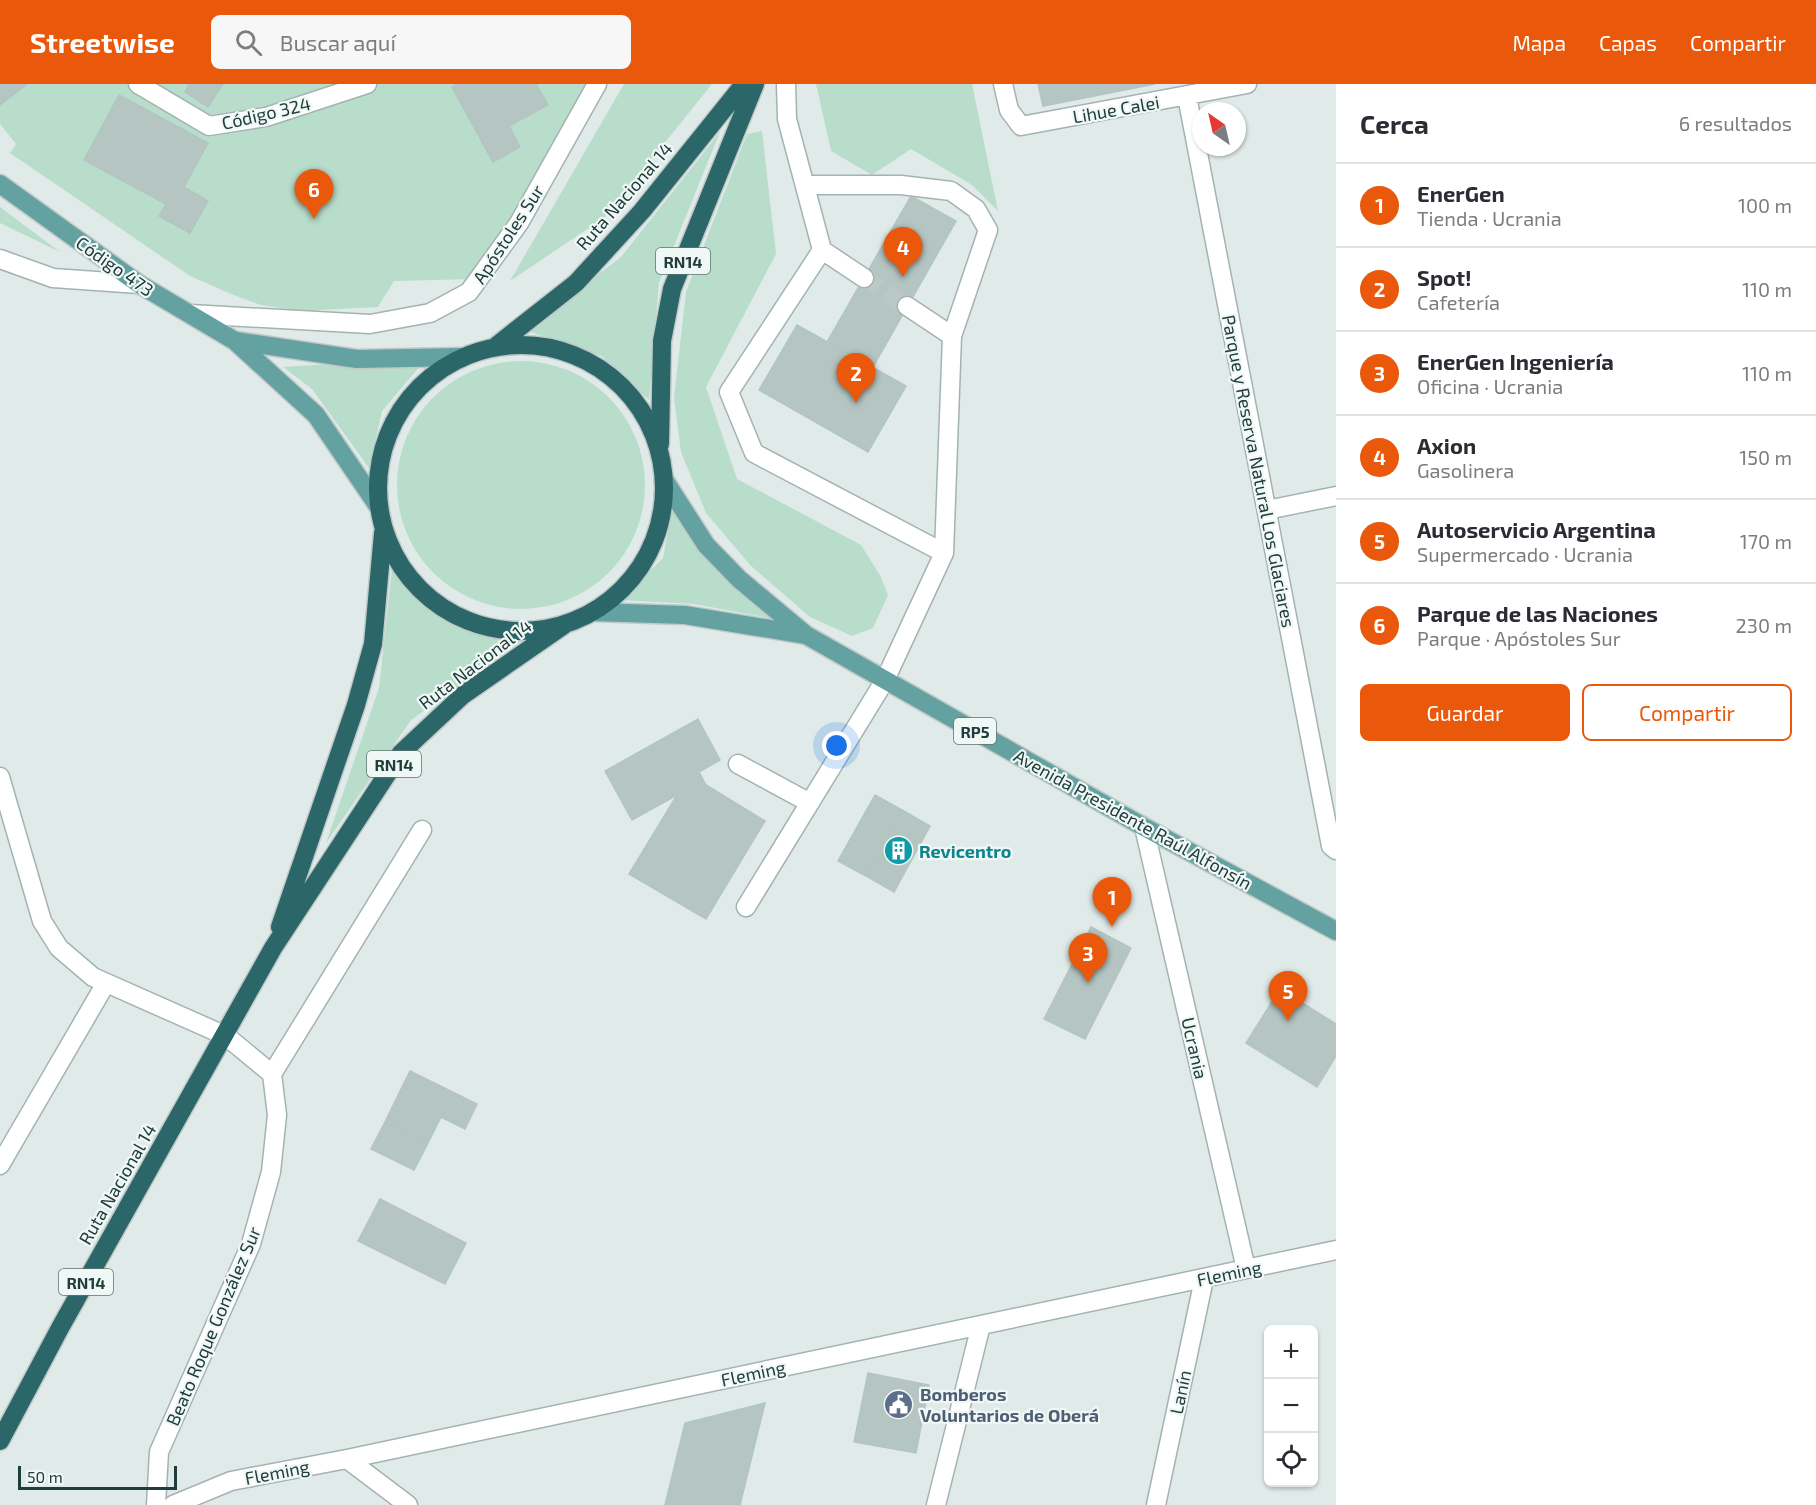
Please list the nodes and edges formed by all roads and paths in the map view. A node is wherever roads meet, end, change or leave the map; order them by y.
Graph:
1 (138, 84) edge
2 (367, 84) edge
3 (597, 84) edge
4 (744, 84) edge
5 (755, 84) edge
6 (786, 84) edge
7 (1003, 84) edge
8 (1247, 84) edge
9 (1187, 96) junction
10 (0, 184) edge
11 (805, 185) junction
12 (822, 250) junction
13 (0, 260) edge
14 (864, 278) tunnel mouth
15 (139, 284) junction
16 (907, 306) tunnel mouth
17 (190, 314) junction
18 (952, 336) junction
19 (236, 341) junction
20 (496, 346) junction
21 (461, 357) junction
22 (660, 449) junction
23 (665, 481) junction
24 (1336, 496) edge
25 (378, 506) junction
26 (1267, 510) junction
27 (383, 533) junction
28 (944, 553) junction
29 (594, 612) junction
30 (564, 625) junction
31 (806, 635) junction
32 (885, 680) junction
33 (738, 764) dead end
34 (1, 785) edge
35 (810, 803) junction
36 (1144, 827) junction
37 (422, 830) dead end
38 (1334, 848) edge
39 (746, 907) dead end
40 (1336, 931) edge
41 (273, 948) junction
42 (106, 983) junction
43 (225, 1036) junction
44 (272, 1074) junction
45 (0, 1165) edge
46 (1336, 1250) edge
47 (1246, 1269) junction
48 (1204, 1279) junction
49 (981, 1325) junction
50 (0, 1441) edge
51 (347, 1459) junction
52 (156, 1505) edge
53 (173, 1505) edge
54 (408, 1505) edge
55 (936, 1505) edge
56 (1156, 1505) edge

1 - 2 street, Código 324
3 - 17 street, Apóstoles Sur
4 - 20 highway, Ruta Nacional 14 / RN14
5 - 22 highway, RN14
6 - 11 street
7 - 9 street, Lihue Calei
8 - 9 street, Lihue Calei
9 - 26 street, Parque y Reserva Natural Los Glaciares
10 - 15 main road, Código 473
11 - 12 street
11 - 18 street
12 - 14 street
12 - 28 street
13 - 15 street
15 - 17 main road, Código 473
16 - 18 street
17 - 19 main road, Código 473
18 - 28 street
19 - 21 main road
19 - 25 main road
20 - 21 highway, RN14
20 - 22 highway, RN14
21 - 25 highway, RN14
22 - 23 highway, RN14
23 - 29 highway, RN14
23 - 31 main road, Avenida Presidente Raúl Alfonsín / RP5
24 - 26 street
25 - 27 highway, RN14
26 - 38 street, Parque y Reserva Natural Los Glaciares
27 - 30 highway, RN14
27 - 41 highway, Ruta Nacional 14 / RN14
28 - 32 street
29 - 30 highway, RN14
29 - 31 main road, Avenida Presidente Raúl Alfonsín / RP5
30 - 41 highway, Ruta Nacional 14 / RN14
31 - 32 main road, Avenida Presidente Raúl Alfonsín / RP5
32 - 35 street
32 - 36 main road, Avenida Presidente Raúl Alfonsín / RP5
33 - 35 street
34 - 42 street
35 - 39 street
36 - 40 main road, Avenida Presidente Raúl Alfonsín / RP5
36 - 47 street, Ucrania
37 - 44 street
41 - 43 highway, Ruta Nacional 14 / RN14
42 - 43 street
42 - 45 street
43 - 44 street
43 - 50 highway, Ruta Nacional 14 / RN14
44 - 52 street, Beato Roque González Sur
46 - 47 street, Fleming
47 - 48 street, Fleming
48 - 49 street, Fleming
48 - 56 street, Lanín
49 - 51 street, Fleming
49 - 55 street
51 - 53 street, Fleming
51 - 54 street

